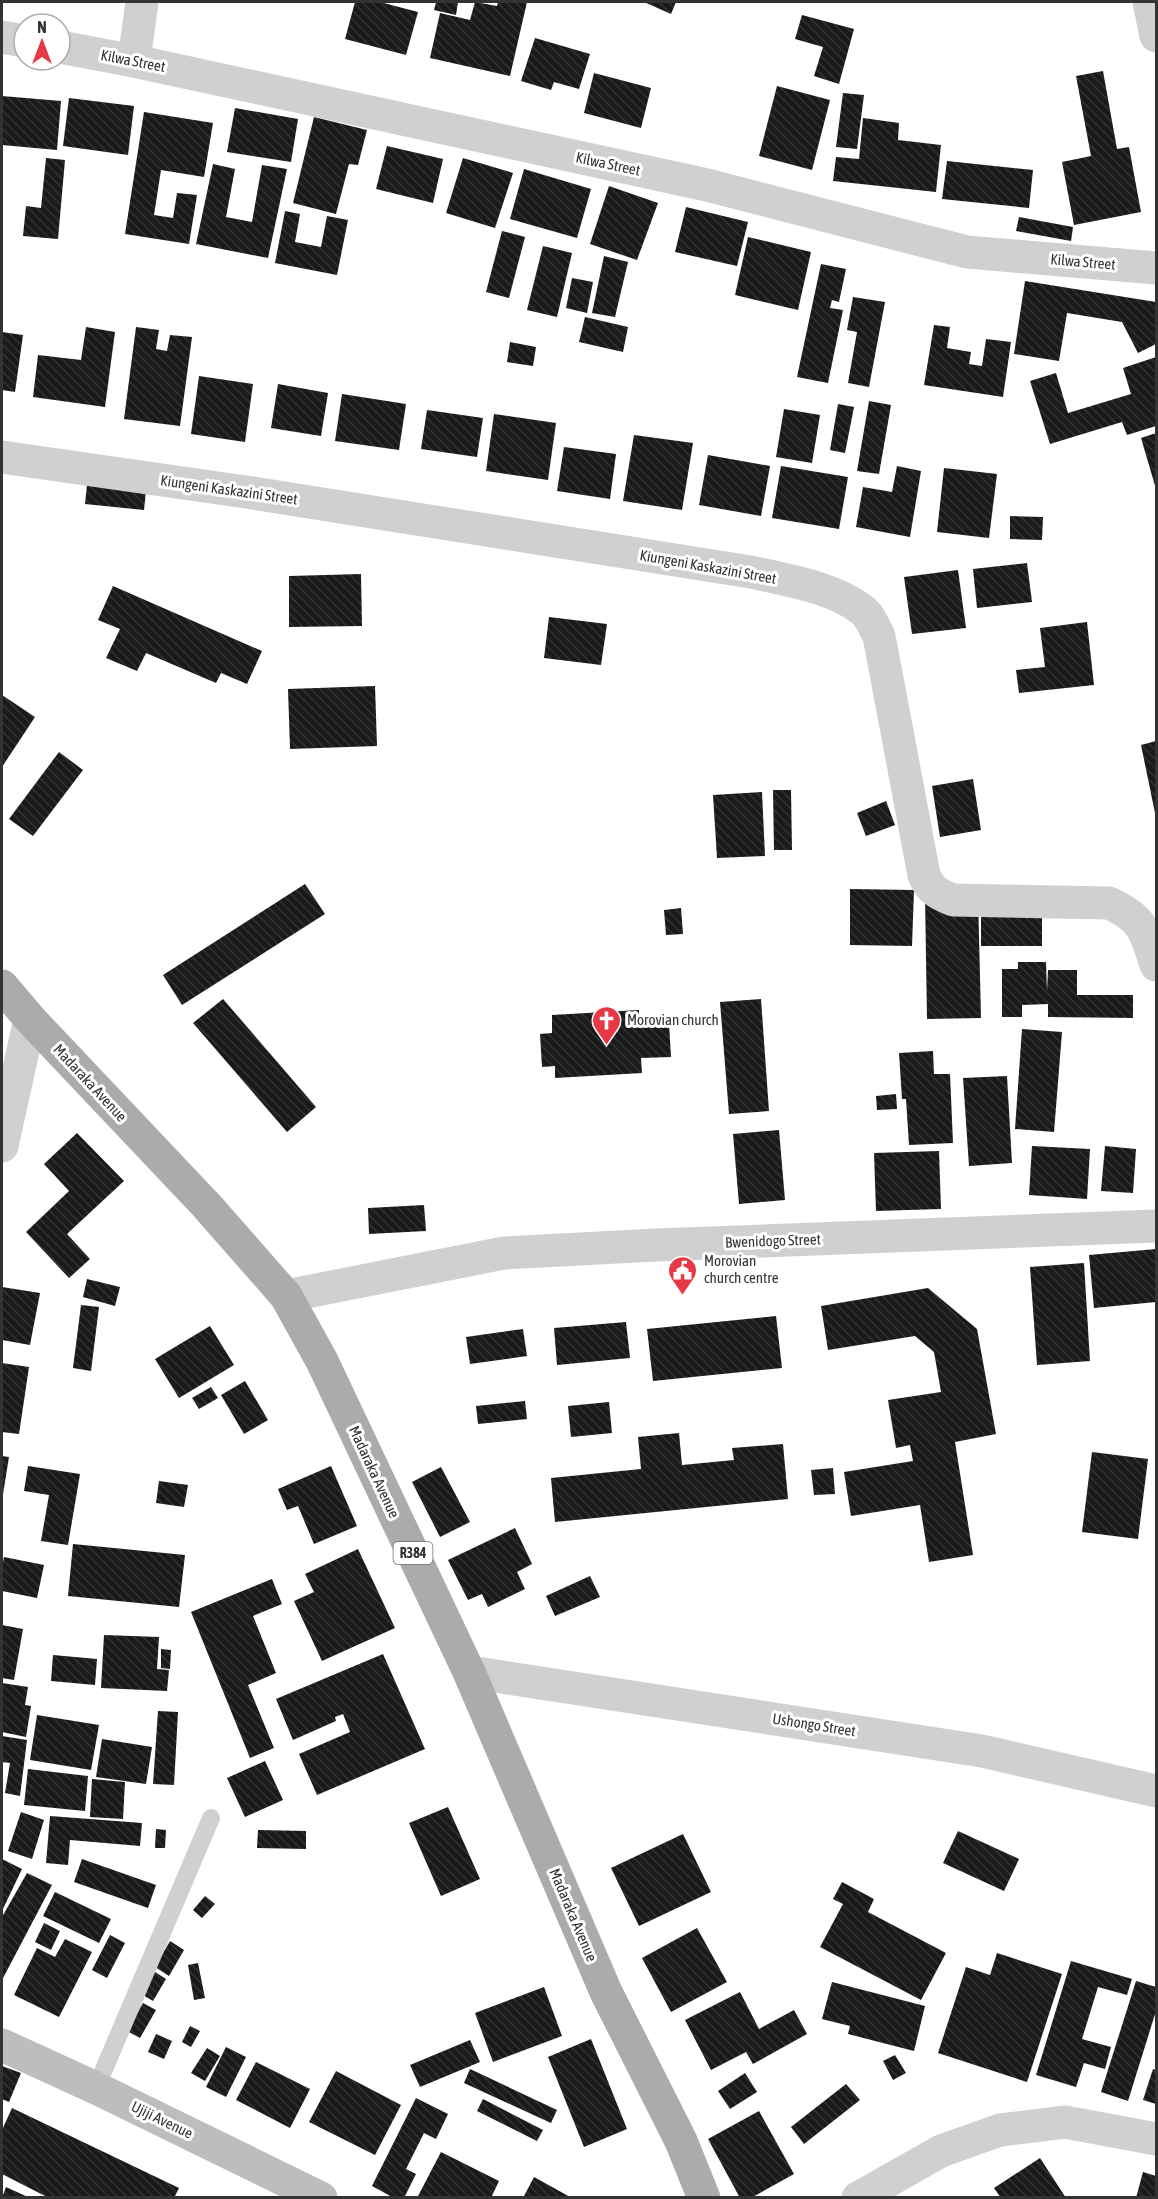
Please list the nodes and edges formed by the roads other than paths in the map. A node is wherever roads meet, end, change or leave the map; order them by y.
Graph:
1 (142, 2) edge
2 (1149, 2) edge
3 (1156, 36) edge
4 (72, 49) edge
5 (134, 60) junction
6 (1156, 268) edge
7 (2, 457) edge
8 (1156, 965) edge
9 (2, 986) edge
10 (30, 1019) junction
11 (2, 1146) edge
12 (1156, 1226) edge
13 (286, 1296) junction
14 (469, 1672) junction
15 (1156, 1791) edge
16 (212, 1818) dead end
17 (2, 2045) edge
18 (96, 2088) junction
19 (1156, 2139) edge
20 (321, 2198) edge
21 (704, 2198) edge
22 (858, 2198) edge

1 - 5 street
2 - 3 street
4 - 5 street, Kilwa Street
5 - 6 street, Kilwa Street
7 - 8 street, Kiungeni Kaskazini Street
9 - 10 main road, Madaraka Avenue / R384
10 - 11 street
10 - 13 main road, Madaraka Avenue / R384
12 - 13 street, Bwenidogo Street
13 - 14 main road, Madaraka Avenue / R384
14 - 15 street, Ushongo Street
14 - 21 main road, Madaraka Avenue / R384
16 - 18 lane
17 - 18 main road, Ujiji Avenue
18 - 20 main road, Ujiji Avenue
19 - 22 street

